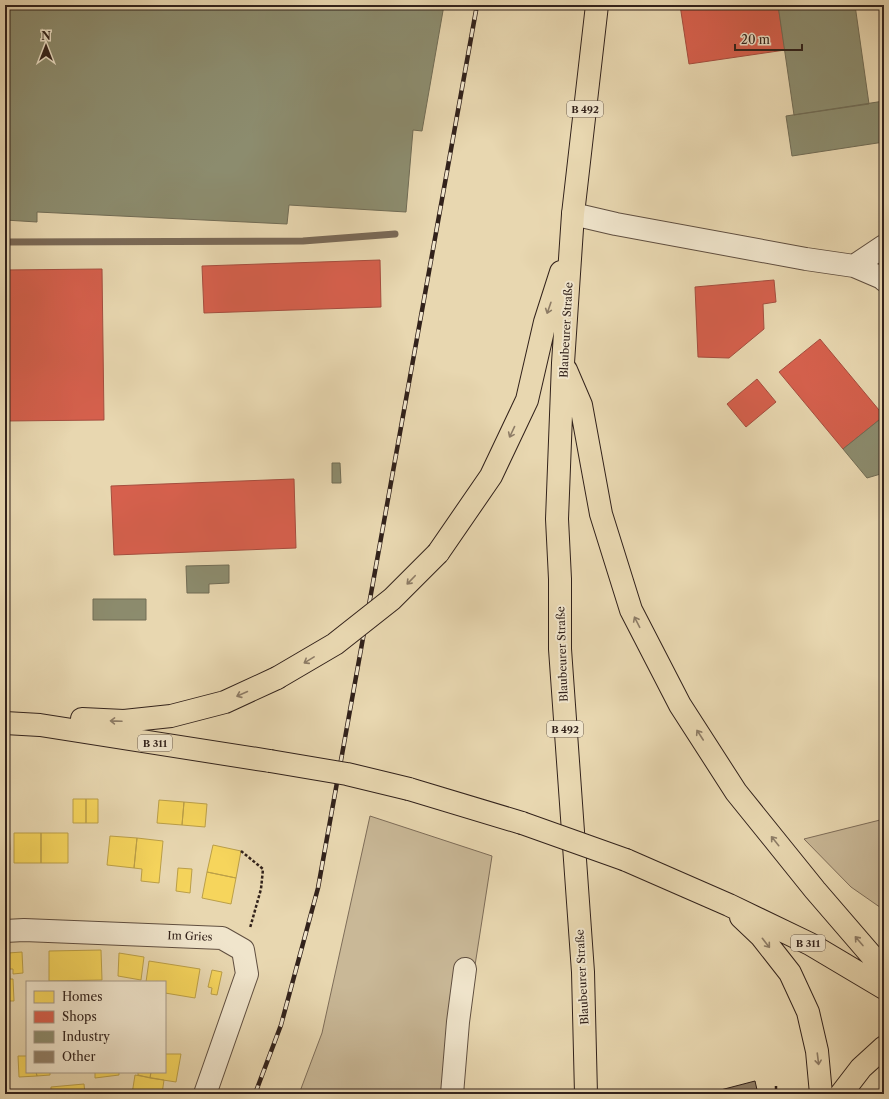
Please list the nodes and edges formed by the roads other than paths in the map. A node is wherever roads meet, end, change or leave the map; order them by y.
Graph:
1 (597, 5) edge
2 (573, 214) junction
3 (570, 245) junction
4 (884, 246) edge
5 (854, 266) junction
6 (884, 280) edge
7 (563, 363) junction
8 (5, 723) edge
9 (40, 725) junction
10 (729, 905) junction
11 (5, 931) edge
12 (465, 969) dead end
13 (884, 970) edge
14 (884, 988) edge
15 (884, 1047) edge
16 (205, 1094) edge
17 (452, 1094) edge
18 (586, 1094) edge
19 (821, 1094) edge
20 (841, 1094) edge

1 - 2 main road, Blaubeurer Straße / B 492
2 - 3 main road, Blaubeurer Straße / B 492
2 - 5 street
3 - 7 main road, Blaubeurer Straße / B 492
3 -> 9 main road, bridge
4 - 5 street
5 - 6 street
13 -> 7 main road
7 - 18 main road, Blaubeurer Straße / B 492
8 - 9 main road, B 311
9 - 10 main road, B 311, bridge
10 - 14 main road, B 311
10 -> 19 main road
11 - 16 street, Im Gries
12 - 17 street
15 - 20 main road

